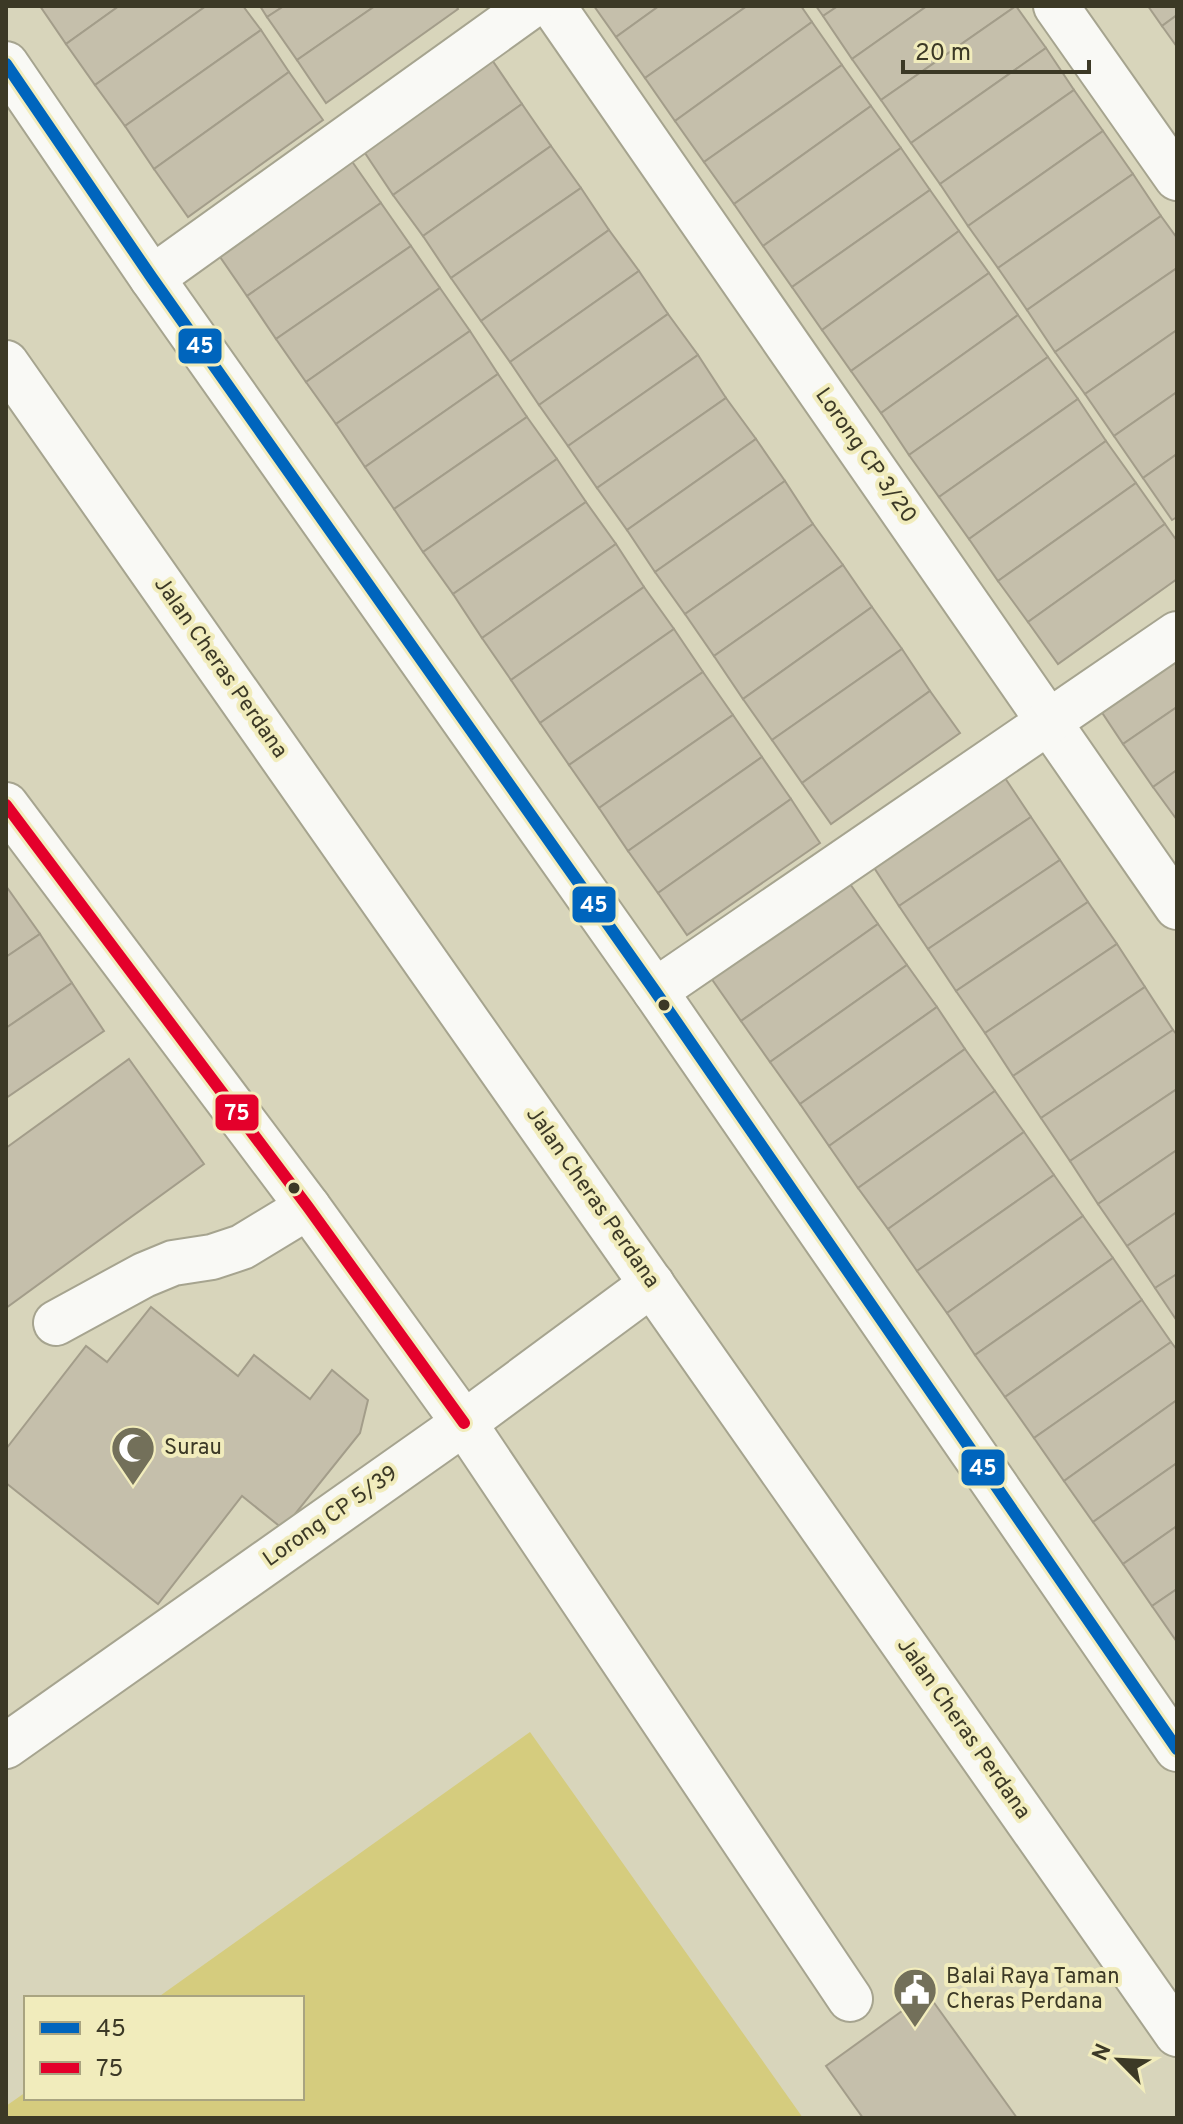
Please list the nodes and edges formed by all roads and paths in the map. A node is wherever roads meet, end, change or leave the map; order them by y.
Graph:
1 (531, 6) edge
2 (553, 6) edge
3 (1056, 6) edge
4 (6, 64) edge
5 (1177, 178) edge
6 (152, 278) junction
7 (6, 363) edge
8 (1177, 634) edge
9 (1050, 723) junction
10 (6, 805) edge
11 (1177, 907) edge
12 (655, 991) junction
13 (308, 1207) junction
14 (652, 1284) junction
15 (56, 1323) dead end
16 (464, 1423) junction
17 (10, 1735) edge
18 (1177, 1749) edge
19 (850, 1999) dead end
20 (1177, 2034) edge

1 - 6 street
2 - 9 street, Lorong CP 3/20
3 - 5 street
4 - 6 street
6 - 12 street
7 - 14 street, Jalan Cheras Perdana
8 - 9 street
9 - 11 street, Lorong CP 3/20
9 - 12 street
10 - 13 street
12 - 18 street
13 - 15 street
13 - 16 street
14 - 16 street, Lorong CP 5/39
14 - 20 street, Jalan Cheras Perdana
16 - 17 street, Lorong CP 5/39
16 - 19 street

